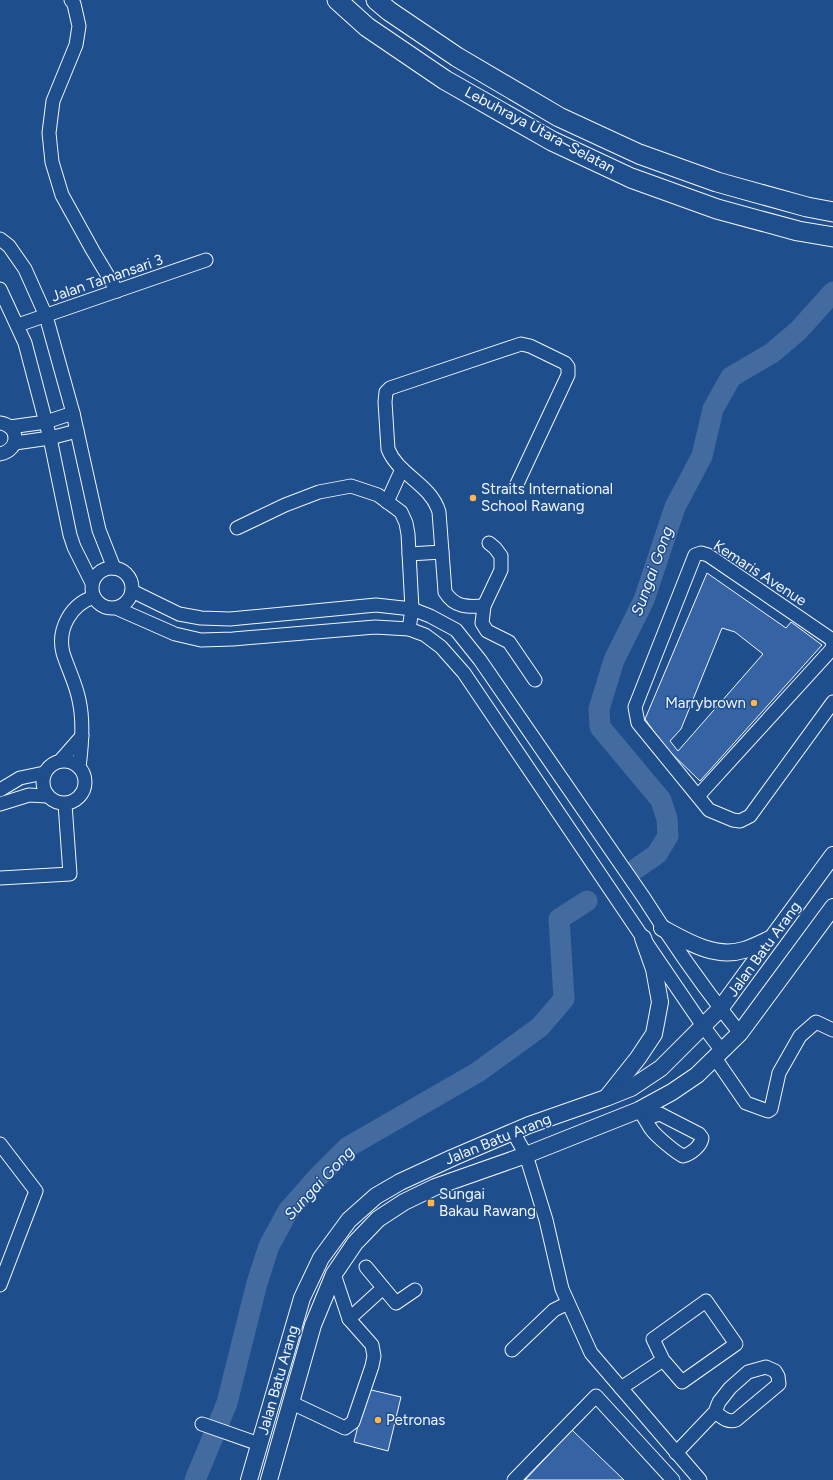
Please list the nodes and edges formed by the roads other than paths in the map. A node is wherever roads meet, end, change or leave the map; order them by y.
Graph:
1 (71, 0) edge
2 (337, 0) edge
3 (376, 0) edge
4 (833, 212) edge
5 (833, 237) edge
6 (0, 239) edge
7 (206, 260) dead end
8 (0, 289) edge
9 (117, 291) junction
10 (46, 316) junction
11 (18, 326) junction
12 (73, 413) junction
13 (46, 422) junction
14 (5, 425) edge
15 (77, 431) junction
16 (50, 438) junction
17 (15, 442) junction
18 (0, 454) edge
19 (402, 469) junction
20 (516, 486) dead end
21 (387, 502) junction
22 (237, 528) dead end
23 (489, 543) dead end
24 (442, 552) junction
25 (409, 554) junction
26 (114, 568) junction
27 (92, 583) junction
28 (132, 591) junction
29 (94, 597) junction
30 (484, 606) junction
31 (116, 608) junction
32 (412, 609) junction
33 (409, 629) junction
34 (833, 644) edge
35 (535, 680) dead end
36 (833, 702) edge
37 (82, 736) junction
38 (60, 761) junction
39 (79, 767) junction
40 (44, 773) junction
41 (0, 790) edge
42 (47, 796) junction
43 (698, 796) junction
44 (0, 804) edge
45 (65, 804) junction
46 (833, 855) edge
47 (0, 878) edge
48 (833, 907) edge
49 (662, 928) junction
50 (774, 937) junction
51 (643, 938) junction
52 (720, 1009) junction
53 (703, 1026) junction
54 (833, 1030) edge
55 (740, 1033) junction
56 (718, 1054) junction
57 (606, 1098) junction
58 (513, 1132) junction
59 (0, 1144) edge
60 (526, 1154) junction
61 (366, 1267) dead end
62 (334, 1274) junction
63 (0, 1285) edge
64 (382, 1288) junction
65 (415, 1290) dead end
66 (568, 1302) junction
67 (349, 1319) junction
68 (512, 1350) dead end
69 (663, 1360) junction
70 (621, 1388) junction
71 (292, 1403) junction
72 (715, 1412) junction
73 (206, 1425) dead end
74 (259, 1444) junction
75 (676, 1452) junction
76 (248, 1480) edge
77 (269, 1480) edge
78 (514, 1480) edge
79 (673, 1480) edge
80 (700, 1480) edge

1 - 9 street
2 - 5 highway, Lebuhraya Utara–Selatan
3 - 4 highway, Lebuhraya Utara–Selatan
6 - 10 street
7 - 9 street, Jalan Tamansari 3
8 - 11 street
9 - 10 street, Jalan Tamansari 3
10 - 11 street, Jalan Tamansari 3
10 - 12 street
11 - 13 street
12 - 13 street
12 - 15 street
13 - 14 street
13 - 16 street
14 - 17 street
15 - 16 street
15 - 26 street
16 - 17 street
16 - 27 street
17 - 18 street
19 - 20 street
19 - 21 street
19 - 24 street
21 - 22 street
21 - 25 street
23 - 30 street
24 - 25 street
24 - 30 street
25 - 32 street
26 - 27 street
26 - 28 street
27 - 29 street
28 - 31 street
28 - 32 street
29 - 31 street
29 - 37 street
30 - 35 street
31 - 33 street
32 - 33 street
32 - 49 street
33 - 51 street
34 - 43 street, Kemaris Avenue
34 - 43 street, Kemaris Avenue
36 - 43 street, Kemaris Avenue
37 - 38 street
37 - 39 street
38 - 39 street
38 - 40 street
39 - 45 street
40 - 41 street
40 - 42 street
42 - 44 street
42 - 45 street
45 - 47 street
46 - 50 main road, Jalan Batu Arang
48 - 55 main road, Jalan Batu Arang
49 - 50 main road
49 - 52 street
50 - 52 main road, Jalan Batu Arang
51 - 53 street
51 - 57 main road
52 - 53 main road, Jalan Batu Arang
52 - 55 street
53 - 56 street
53 - 57 main road, Jalan Batu Arang
54 - 56 street
55 - 56 main road, Jalan Batu Arang
56 - 60 main road, Jalan Batu Arang
57 - 58 main road, Jalan Batu Arang
58 - 60 street
58 - 74 main road, Jalan Batu Arang
59 - 63 street
60 - 62 main road, Jalan Batu Arang
60 - 66 street
61 - 64 street
62 - 67 street
62 - 71 main road, Jalan Batu Arang
64 - 65 street
64 - 67 street
66 - 68 street
66 - 70 street
67 - 71 street
69 - 69 street
69 - 70 street
70 - 75 street
71 - 77 main road, Jalan Batu Arang
72 - 72 street
72 - 75 street
73 - 74 street
74 - 76 main road, Jalan Batu Arang
75 - 80 street
78 - 79 street

